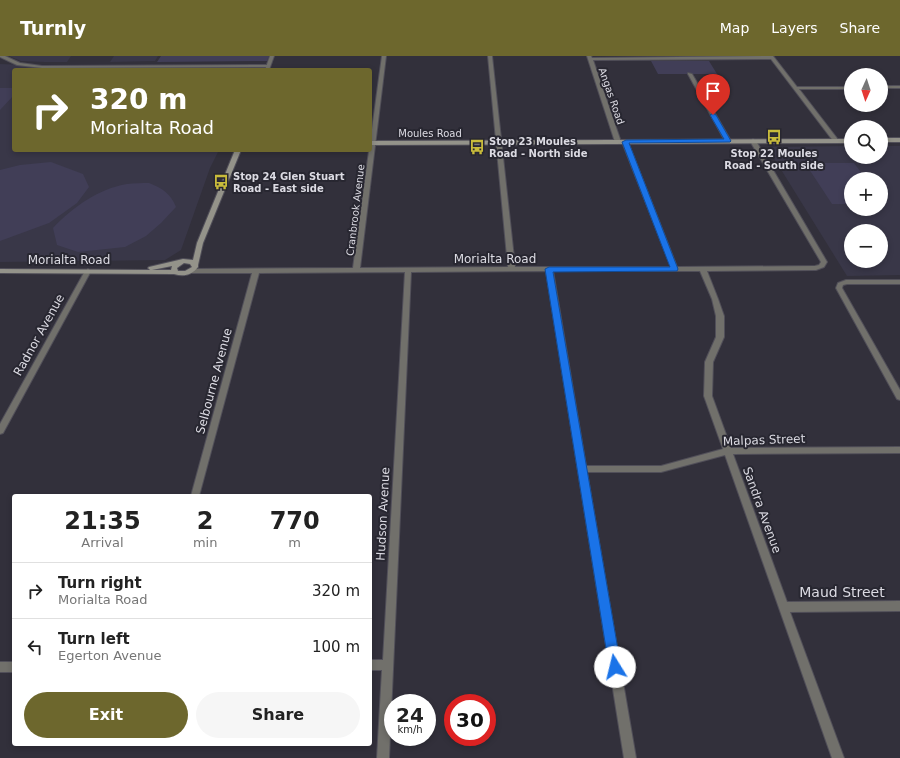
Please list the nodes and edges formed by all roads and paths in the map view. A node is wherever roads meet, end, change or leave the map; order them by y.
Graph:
1 (1, 56) edge
2 (272, 56) edge
3 (384, 56) edge
4 (490, 56) edge
5 (772, 57) edge
6 (590, 58) edge
7 (268, 68) edge
8 (690, 74) dead end
9 (900, 87) edge
10 (796, 88) junction
11 (844, 88) edge
12 (888, 88) edge
13 (372, 136) edge
14 (888, 140) edge
15 (900, 140) edge
16 (728, 141) junction
17 (753, 141) junction
18 (836, 141) junction
19 (844, 141) edge
20 (499, 142) junction
21 (618, 142) junction
22 (626, 142) junction
23 (372, 143) edge
24 (237, 152) edge
25 (370, 152) edge
26 (200, 244) junction
27 (181, 262) junction
28 (195, 264) junction
29 (549, 269) junction
30 (675, 269) junction
31 (703, 269) junction
32 (408, 270) junction
33 (512, 270) junction
34 (0, 271) edge
35 (88, 271) junction
36 (139, 271) junction
37 (191, 271) junction
38 (256, 271) junction
39 (356, 271) junction
40 (175, 272) junction
41 (900, 282) edge
42 (900, 397) edge
43 (0, 431) edge
44 (900, 450) edge
45 (728, 451) junction
46 (582, 469) junction
47 (196, 494) edge
48 (900, 606) edge
49 (784, 607) junction
50 (372, 665) edge
51 (388, 665) junction
52 (0, 667) edge
53 (12, 667) edge
54 (383, 758) edge
55 (630, 758) edge
56 (838, 758) edge

1 - 7 street
2 - 7 street
3 - 13 street, Cranbrook Avenue
4 - 20 street
5 - 6 street
5 - 10 street
6 - 21 street, Angas Road
8 - 16 street
9 - 12 street
10 - 11 street
10 - 18 street
14 - 15 main road
16 - 17 main road, Moules Road
16 - 22 main road, Moules Road
17 - 18 main road, Moules Road
17 - 31 street, Morialta Road
18 - 19 main road, Moules Road
20 - 21 main road, Moules Road
20 - 23 main road, Moules Road
20 - 33 street
21 - 22 main road, Moules Road
22 - 30 street
24 - 26 main road
25 - 39 street, Cranbrook Avenue
26 - 27 main road
26 - 28 main road
27 - 28 main road
27 - 36 main road, Morialta Road
27 - 40 main road
28 - 37 main road
29 - 30 street, Morialta Road
29 - 33 street, Morialta Road
29 - 46 street
30 - 31 street, Morialta Road
31 - 45 street, Sandra Avenue
32 - 33 street, Morialta Road
32 - 39 street, Morialta Road
32 - 51 street, Hudson Avenue
34 - 35 main road, Morialta Road
35 - 36 main road, Morialta Road
35 - 43 street, Radnor Avenue
36 - 40 main road, Morialta Road
37 - 38 street, Morialta Road
37 - 40 main road, Morialta Road
38 - 39 street, Morialta Road
38 - 47 street, Selbourne Avenue
41 - 42 street
44 - 45 street, Malpas Street
45 - 46 street, Malpas Street
45 - 49 street, Sandra Avenue
46 - 55 street
48 - 49 street, Maud Street
49 - 56 street, Sandra Avenue
50 - 51 street
51 - 54 street, Hudson Avenue
52 - 53 street

